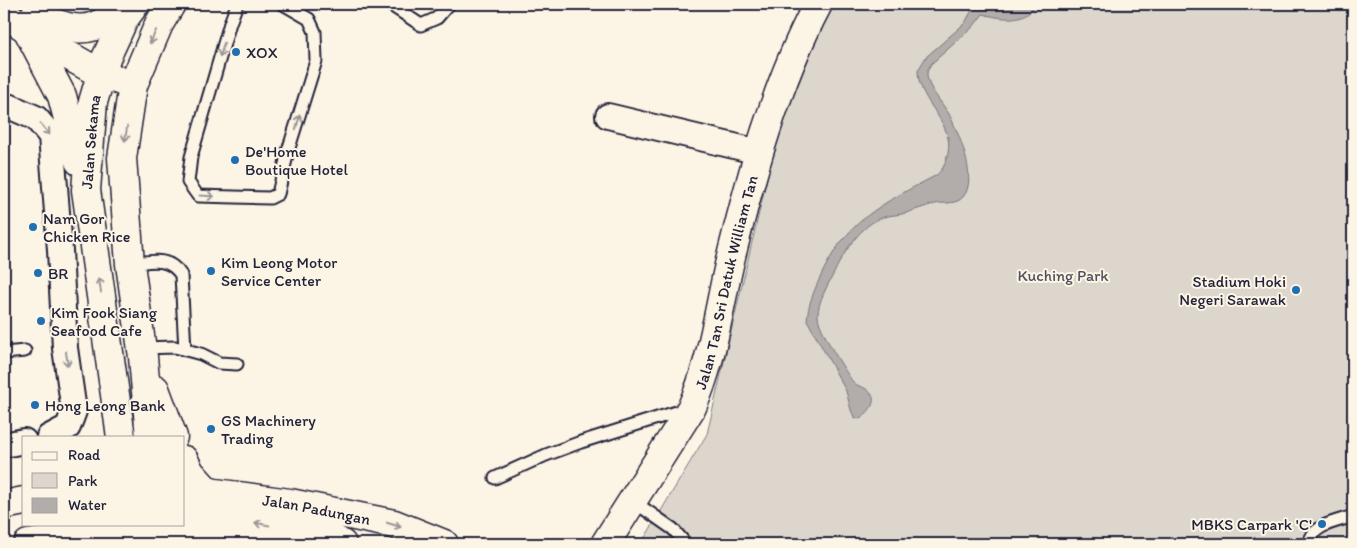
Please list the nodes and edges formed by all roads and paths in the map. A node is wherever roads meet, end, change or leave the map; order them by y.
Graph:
1 (124, 4) edge
2 (135, 4) edge
3 (171, 4) edge
4 (237, 4) edge
5 (283, 4) edge
6 (389, 4) edge
7 (449, 4) edge
8 (818, 4) edge
9 (20, 15) edge
10 (103, 66) junction
11 (136, 78) junction
12 (4, 107) edge
13 (608, 116) dead end
14 (759, 152) junction
15 (86, 190) junction
16 (130, 264) junction
17 (185, 350) junction
18 (25, 351) dead end
19 (4, 353) edge
20 (142, 353) junction
21 (236, 364) dead end
22 (113, 381) junction
23 (692, 407) junction
24 (51, 436) edge
25 (102, 436) edge
26 (121, 436) edge
27 (150, 436) edge
28 (173, 436) edge
29 (22, 441) edge
30 (4, 445) edge
31 (185, 462) edge
32 (495, 478) dead end
33 (196, 491) edge
34 (22, 501) edge
35 (633, 501) junction
36 (4, 505) edge
37 (185, 512) edge
38 (1353, 516) edge
39 (124, 528) edge
40 (28, 544) edge
41 (246, 544) edge
42 (342, 544) edge
43 (444, 544) edge
44 (606, 544) edge
45 (686, 544) edge
46 (1309, 544) edge

1 - 9 main road
2 - 10 main road, Jalan Sekama
3 -> 11 main road, Jalan Sekama
4 -> 5 lane
6 - 7 lane
8 - 14 main road, Jalan Tan Sri Datuk William Tan
9 - 10 main road
9 - 15 main road
10 - 11 main road
10 - 15 main road, Jalan Sekama
11 -> 16 main road, Jalan Sekama
12 -> 24 street
13 - 14 street
14 - 23 main road, Jalan Tan Sri Datuk William Tan
22 -> 15 main road, Jalan Sekama
16 - 17 lane
16 - 20 main road, Jalan Sekama
17 - 20 lane
17 - 21 lane
18 - 19 lane
20 - 27 main road, Jalan Sekama
20 - 28 main road
22 - 25 main road
22 - 26 main road, Jalan Sekama
23 - 32 lane
23 - 35 main road, Jalan Tan Sri Datuk William Tan
29 - 30 street
31 - 33 main road
33 -> 43 main road, Jalan Padungan
34 - 36 main road
35 - 44 main road, Jalan Tan Sri Datuk William Tan
35 - 45 lane
42 -> 37 main road
38 - 46 lane
39 - 40 main road
39 - 41 main road

